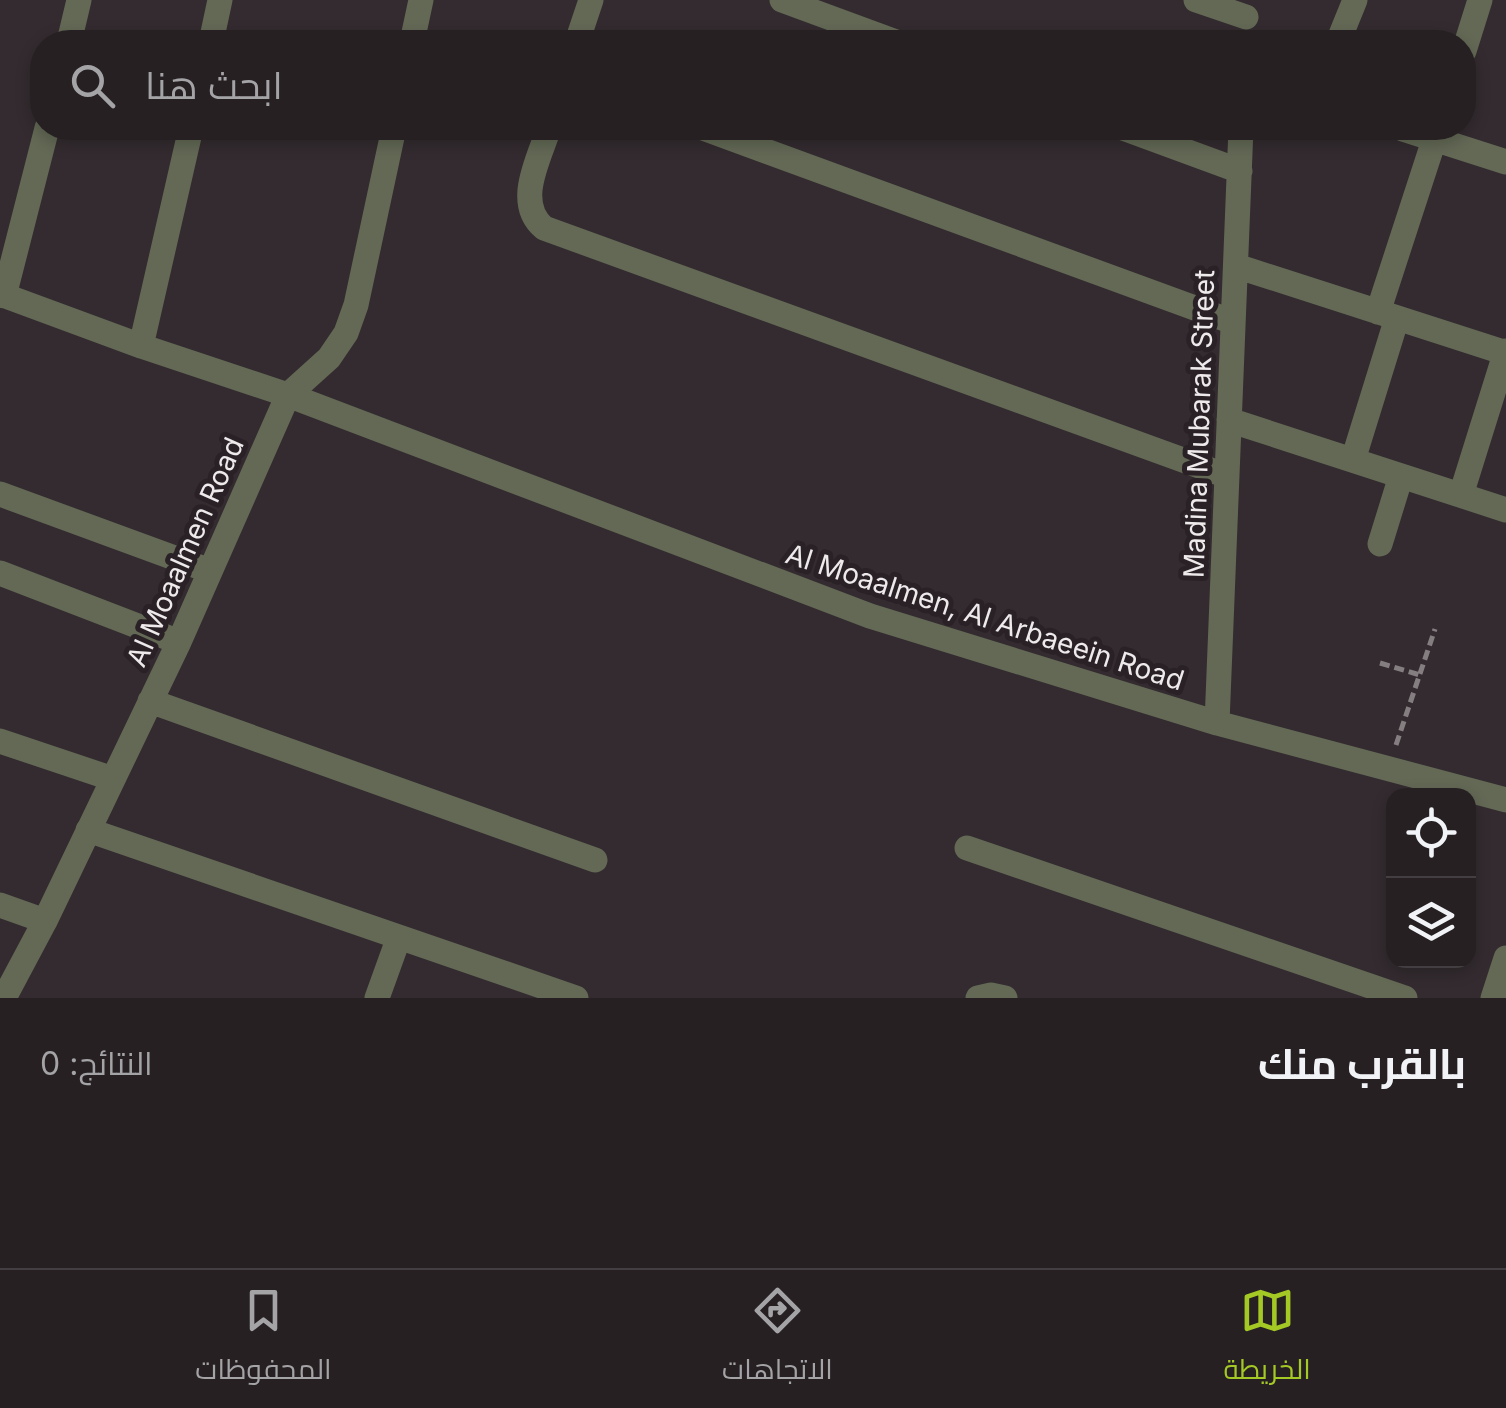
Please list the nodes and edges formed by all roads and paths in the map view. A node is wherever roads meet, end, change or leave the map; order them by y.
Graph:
1 (80, 0) edge
2 (220, 0) edge
3 (421, 0) edge
4 (591, 0) edge
5 (782, 0) edge
6 (1196, 0) edge
7 (1355, 0) edge
8 (1480, 0) edge
9 (1246, 20) edge
10 (71, 30) edge
11 (213, 30) edge
12 (415, 30) edge
13 (581, 30) edge
14 (863, 30) edge
15 (1343, 30) edge
16 (1470, 30) edge
17 (44, 140) edge
18 (188, 140) edge
19 (391, 140) edge
20 (546, 140) edge
21 (736, 140) edge
22 (1156, 140) edge
23 (1241, 140) edge
24 (1435, 140) edge
25 (1454, 140) edge
26 (1506, 162) edge
27 (1240, 171) junction
28 (1236, 266) junction
29 (2, 295) edge
30 (1388, 315) junction
31 (1233, 322) junction
32 (142, 346) junction
33 (1506, 352) edge
34 (288, 394) junction
35 (1229, 420) junction
36 (1353, 460) junction
37 (1227, 476) junction
38 (1401, 476) junction
39 (0, 494) edge
40 (1461, 495) junction
41 (1506, 510) edge
42 (1380, 544) dead end
43 (210, 571) junction
44 (0, 574) edge
45 (1435, 630) dead end
46 (179, 642) junction
47 (1380, 663) dead end
48 (1420, 675) junction
49 (150, 702) junction
50 (1217, 723) junction
51 (0, 740) edge
52 (1388, 768) junction
53 (113, 779) junction
54 (1506, 800) edge
55 (88, 830) junction
56 (967, 848) dead end
57 (595, 860) dead end
58 (0, 905) edge
59 (44, 921) junction
60 (399, 937) junction
61 (1506, 958) edge
62 (4, 998) edge
63 (377, 998) edge
64 (576, 998) edge
65 (978, 998) edge
66 (1005, 998) edge
67 (1404, 998) edge
68 (1492, 998) edge

1 - 10 street
2 - 11 street
3 - 12 street
4 - 13 street
5 - 14 street
6 - 9 street
7 - 15 street
8 - 16 street
17 - 29 street
18 - 32 street
19 - 34 street, Al Moaalmen Road
20 - 37 street
21 - 31 street
22 - 27 street
23 - 27 street, Madina Mubarak Street
24 - 30 street
25 - 26 street
27 - 28 street, Madina Mubarak Street
28 - 30 street
28 - 31 street, Madina Mubarak Street
29 - 32 street, Al Moaalmen, Al Arbaeein Road
30 - 33 street
30 - 36 street
31 - 35 street, Madina Mubarak Street
32 - 34 street, Al Moaalmen, Al Arbaeein Road
33 - 40 street
34 - 43 street, Al Moaalmen Road
34 - 50 street, Al Moaalmen, Al Arbaeein Road
35 - 36 street
35 - 37 street, Madina Mubarak Street
36 - 38 street
37 - 50 street, Madina Mubarak Street
38 - 40 street
38 - 42 street
39 - 43 street
40 - 41 street
43 - 46 street, Al Moaalmen Road
44 - 46 street
45 - 48 path
46 - 49 street, Al Moaalmen Road
47 - 48 path
48 - 52 path
49 - 53 street, Al Moaalmen Road
49 - 57 street
50 - 52 street, Al Moaalmen, Al Arbaeein Road
51 - 53 street
52 - 54 street, Al Moaalmen, Al Arbaeein Road
53 - 55 street, Al Moaalmen Road
55 - 59 street, Al Moaalmen Road
55 - 60 street
56 - 67 street
58 - 59 street
59 - 62 street, Al Moaalmen Road
60 - 63 street
60 - 64 street
61 - 68 street
65 - 66 street

